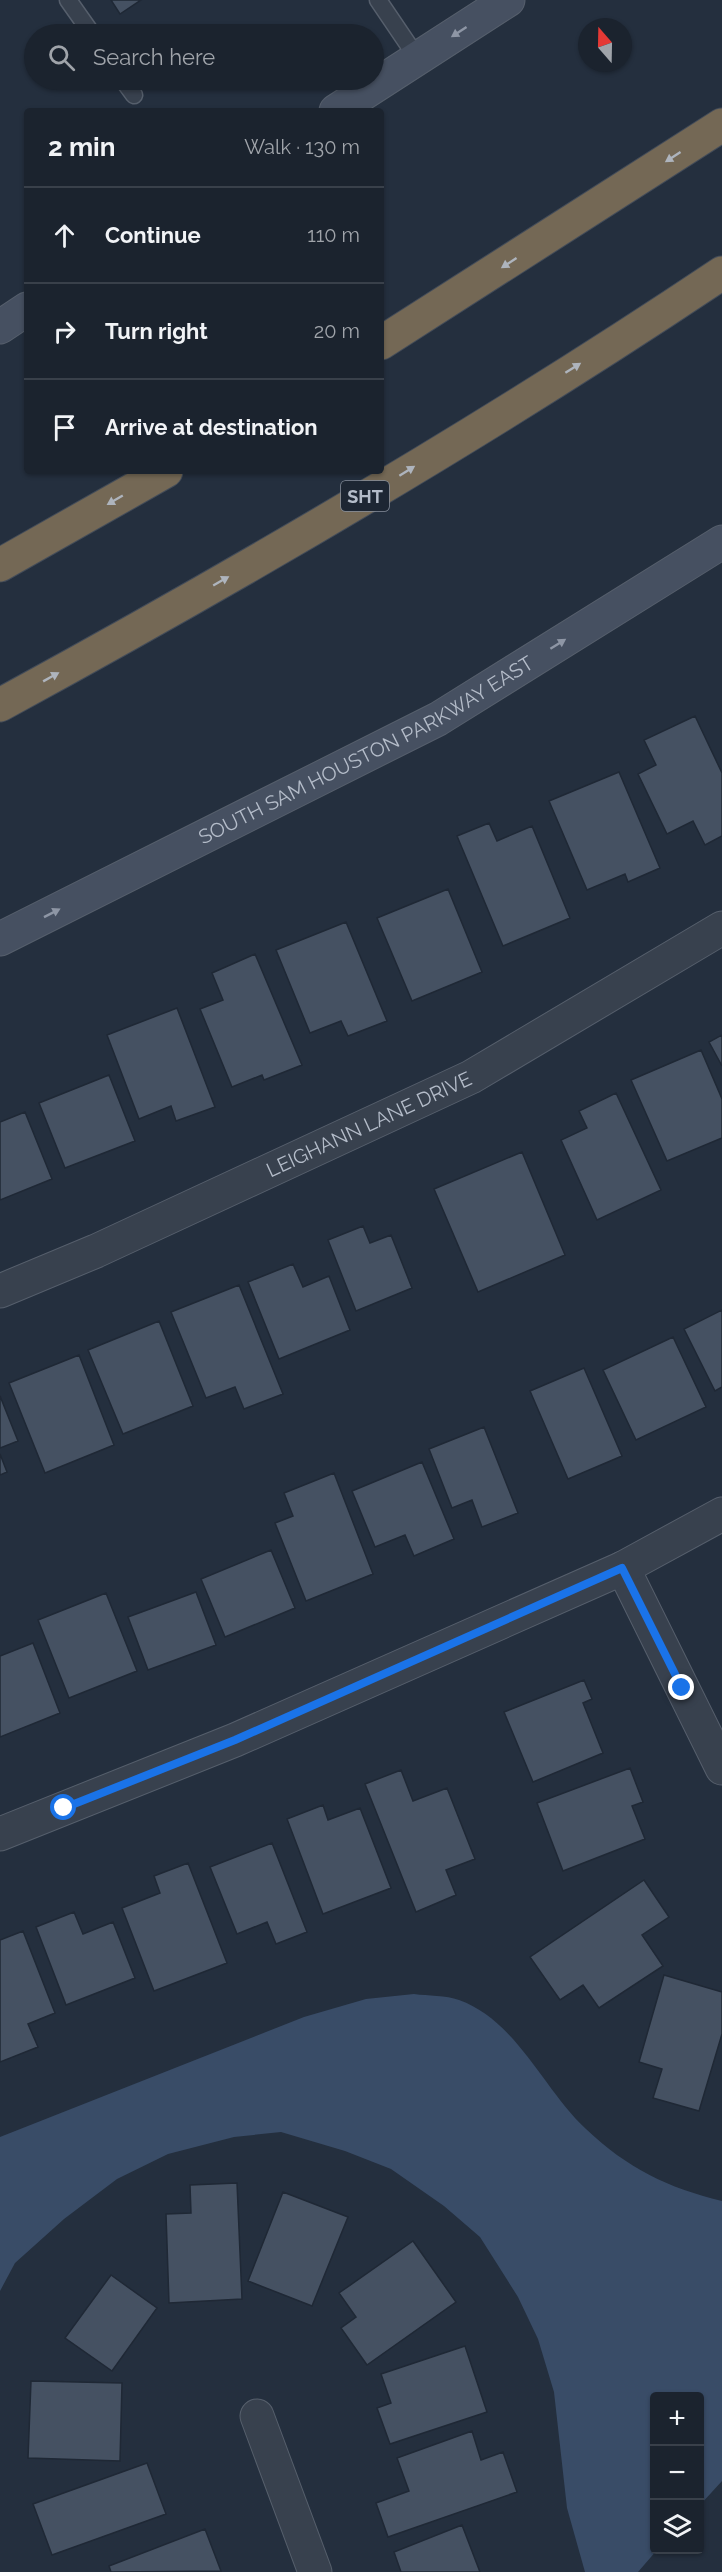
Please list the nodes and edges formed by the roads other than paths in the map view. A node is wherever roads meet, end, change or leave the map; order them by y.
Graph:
1 (68, 0) edge
2 (378, 0) edge
3 (508, 0) edge
4 (85, 24) edge
5 (418, 58) junction
6 (384, 80) edge
7 (131, 90) edge
8 (368, 90) edge
9 (134, 94) dead end
10 (341, 108) edge
11 (722, 125) edge
12 (722, 273) edge
13 (24, 311) edge
14 (0, 327) edge
15 (384, 341) edge
16 (161, 474) edge
17 (722, 542) edge
18 (0, 565) edge
19 (0, 705) edge
20 (722, 928) edge
21 (0, 939) edge
22 (0, 1291) edge
23 (722, 1514) edge
24 (622, 1568) junction
25 (722, 1768) edge
26 (0, 1834) edge
27 (257, 2416) dead end
28 (315, 2572) edge

1 - 4 lane
2 - 5 lane
3 -> 5 main road
5 - 6 main road
7 - 9 lane
8 - 10 main road
11 -> 15 highway
19 -> 12 highway, SHT
13 - 14 main road
16 -> 18 highway
21 -> 17 main road, SOUTH SAM HOUSTON PARKWAY EAST
20 - 22 street, LEIGHANN LANE DRIVE
23 - 24 street
24 - 25 street
24 - 26 street
27 - 28 street

